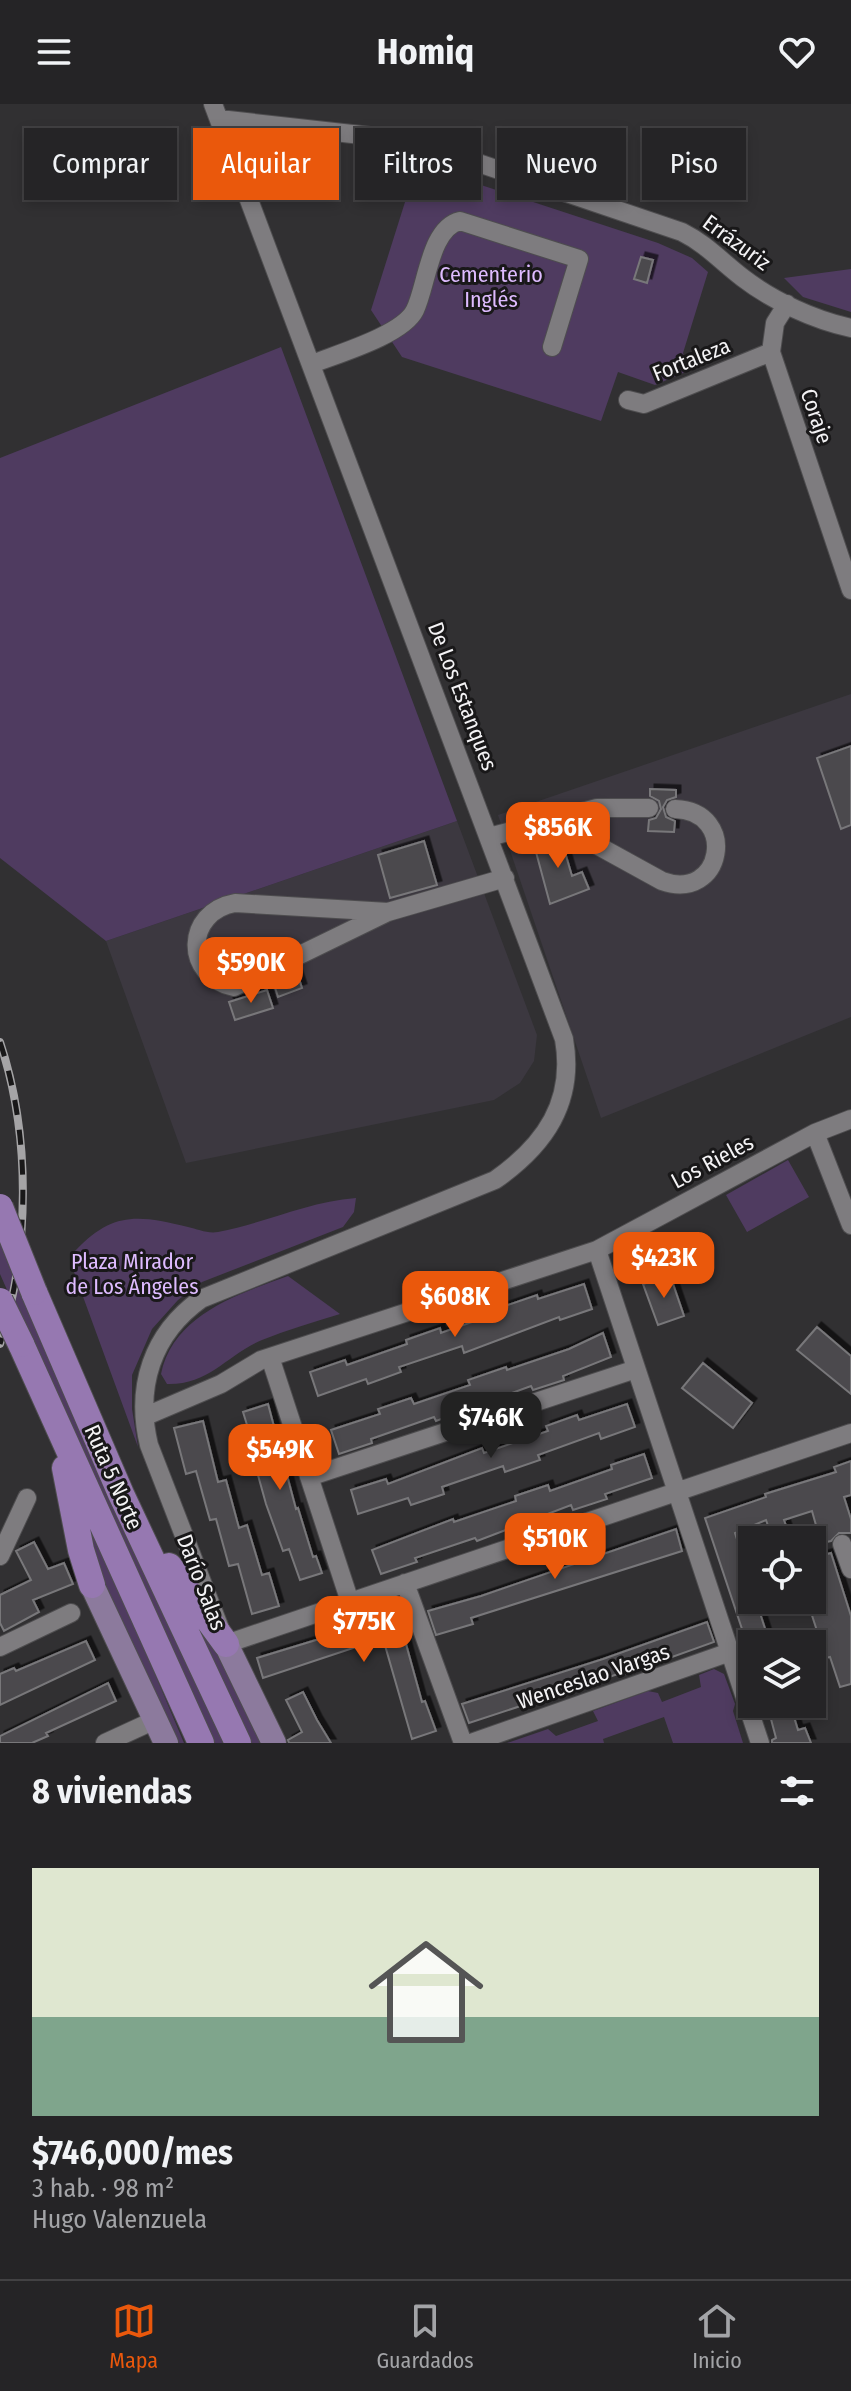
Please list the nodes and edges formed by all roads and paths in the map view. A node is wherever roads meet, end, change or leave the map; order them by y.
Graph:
1 (216, 112) edge
2 (787, 304) junction
3 (851, 328) edge
4 (552, 347) dead end
5 (771, 352) junction
6 (312, 364) junction
7 (628, 400) dead end
8 (851, 590) edge
9 (649, 808) dead end
10 (675, 809) dead end
11 (553, 821) junction
12 (489, 837) junction
13 (505, 878) junction
14 (388, 912) junction
15 (851, 1119) edge
16 (815, 1133) junction
17 (0, 1207) edge
18 (851, 1225) edge
19 (597, 1250) junction
20 (0, 1301) edge
21 (270, 1357) junction
22 (636, 1369) junction
23 (50, 1406) junction
24 (146, 1416) junction
25 (851, 1433) edge
26 (309, 1477) junction
27 (677, 1492) junction
28 (121, 1494) junction
29 (27, 1498) dead end
30 (842, 1544) dead end
31 (0, 1556) edge
32 (851, 1569) edge
33 (405, 1583) junction
34 (92, 1585) joint
35 (350, 1602) junction
36 (71, 1613) dead end
37 (226, 1644) junction
38 (0, 1647) edge
39 (730, 1652) junction
40 (155, 1720) junction
41 (105, 1743) edge
42 (166, 1743) edge
43 (201, 1743) edge
44 (238, 1743) edge
45 (274, 1743) edge
46 (463, 1743) edge
47 (471, 1743) edge
48 (760, 1743) edge

1 - 2 street, Errázuriz
1 - 6 street, De Los Estanques
2 - 3 street, Errázuriz
2 - 5 street
4 - 6 street
5 - 7 street, Fortaleza
5 - 8 street, Coraje
6 - 12 street, De Los Estanques
9 - 11 street
10 - 11 street
11 - 12 street
12 - 13 street, De Los Estanques
13 - 14 street
13 - 24 street, De Los Estanques
14 - 14 street
15 - 16 street, Los Rieles
16 - 18 street
16 - 19 street, Los Rieles
17 - 28 highway, Ruta 5 Norte, bridge
19 - 21 street, Los Rieles
19 - 22 street
20 - 23 highway, Ruta 5 Norte, bridge
21 - 24 street, Los Rieles
21 - 26 street
22 - 26 street
22 - 27 street
23 - 34 highway
23 - 43 highway, Ruta 5 Norte
24 - 37 street, Darío Salas
25 - 27 street
26 - 35 street
27 - 33 street
27 - 39 street
28 - 37 highway
28 - 44 highway, Ruta 5 Norte
29 - 31 street
30 - 32 street
33 - 35 street
33 - 46 street
34 - 40 main road
35 - 37 street
36 - 38 street
37 - 45 main road, Darío Salas
39 - 47 street, Wenceslao Vargas
39 - 48 street
40 - 41 street
40 - 42 main road

